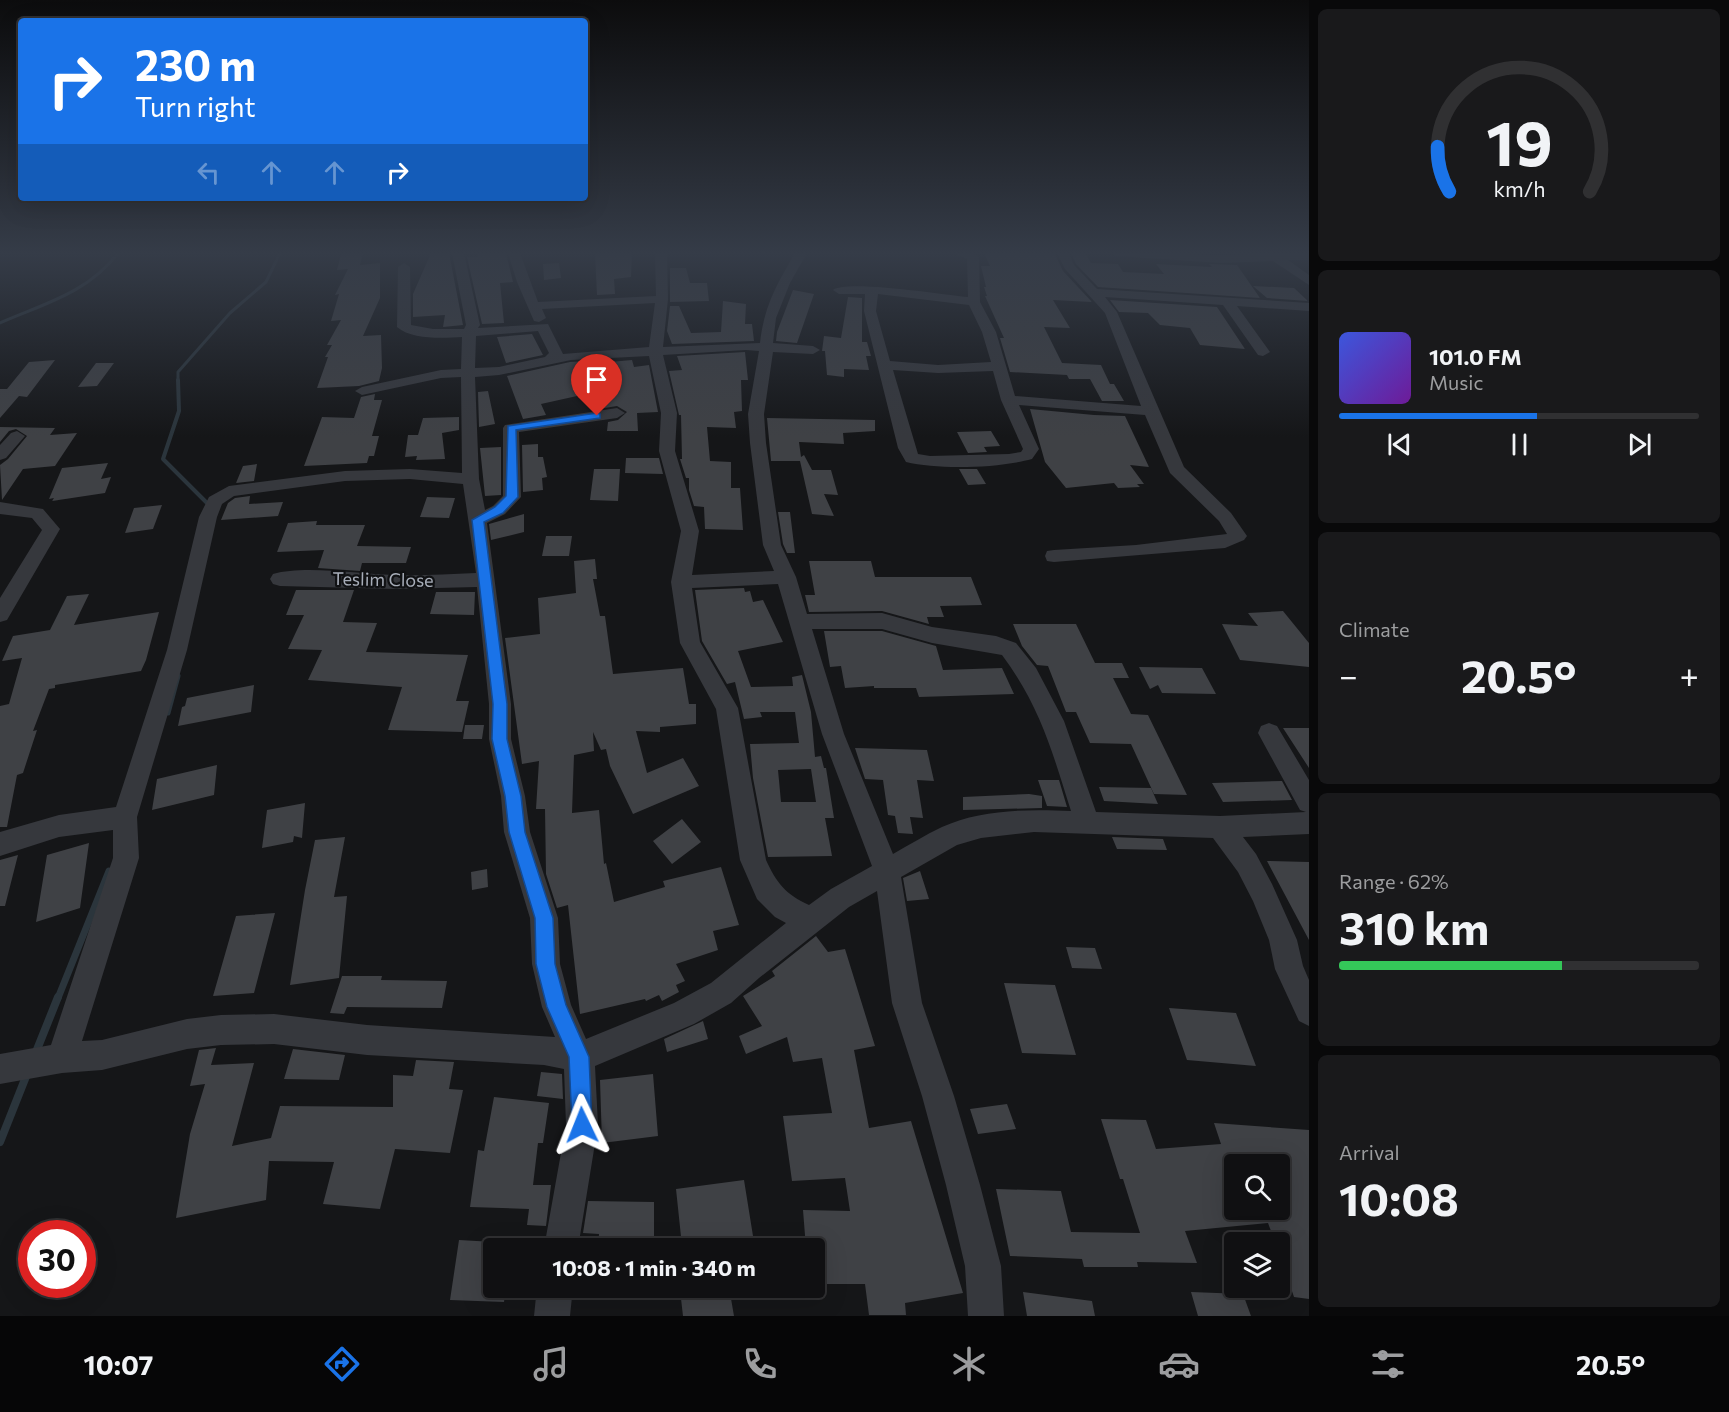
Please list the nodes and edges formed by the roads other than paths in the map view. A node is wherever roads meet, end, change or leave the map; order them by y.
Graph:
1 (404, 314) edge
2 (471, 314) edge
3 (538, 314) edge
4 (660, 314) edge
5 (771, 314) edge
6 (871, 314) edge
7 (980, 314) edge
8 (1111, 314) edge
9 (1236, 314) edge
10 (543, 327) junction
11 (469, 332) junction
12 (766, 347) junction
13 (813, 350) dead end
14 (655, 352) junction
15 (1263, 352) dead end
16 (552, 359) junction
17 (884, 365) junction
18 (999, 366) junction
19 (468, 372) junction
20 (362, 391) dead end
21 (1010, 400) junction
22 (1151, 411) junction
23 (617, 413) dead end
24 (17, 436) dead end
25 (0, 455) edge
26 (471, 479) junction
27 (0, 508) edge
28 (478, 520) junction
29 (1054, 556) dead end
30 (786, 577) junction
31 (280, 579) dead end
32 (485, 580) junction
33 (681, 582) junction
34 (0, 615) edge
35 (798, 622) junction
36 (1269, 733) dead end
37 (1309, 802) edge
38 (125, 817) junction
39 (1087, 822) junction
40 (1309, 823) edge
41 (1220, 827) junction
42 (0, 844) edge
43 (887, 871) junction
44 (810, 920) junction
45 (1309, 1011) edge
46 (579, 1057) junction
47 (62, 1058) junction
48 (0, 1069) edge
49 (563, 1238) edge
50 (554, 1298) edge
51 (552, 1316) edge
52 (986, 1316) edge

1 - 11 street
2 - 11 street
3 - 10 street
4 - 14 street
5 - 12 street
6 - 17 street
7 - 18 street
8 - 22 street
9 - 15 street
10 - 11 street
10 - 16 street
11 - 19 street
12 - 13 street
12 - 14 street
12 - 30 street
14 - 16 street
14 - 33 street
16 - 19 street
17 - 18 street
17 - 21 street
18 - 21 street
19 - 20 street
19 - 26 street
21 - 22 street
22 - 29 street
23 - 28 street
24 - 25 street
26 - 28 street
26 - 38 street
27 - 34 street
28 - 32 street
30 - 33 street
30 - 35 street
31 - 32 street, Teslim Close
32 - 46 street
33 - 44 street
35 - 39 street
35 - 43 street
36 - 37 street
38 - 42 street
38 - 47 street
39 - 41 street
39 - 43 street
40 - 41 street
41 - 45 street
43 - 44 street
43 - 52 street
44 - 46 street
46 - 47 street
46 - 49 street
47 - 48 street
50 - 51 street

